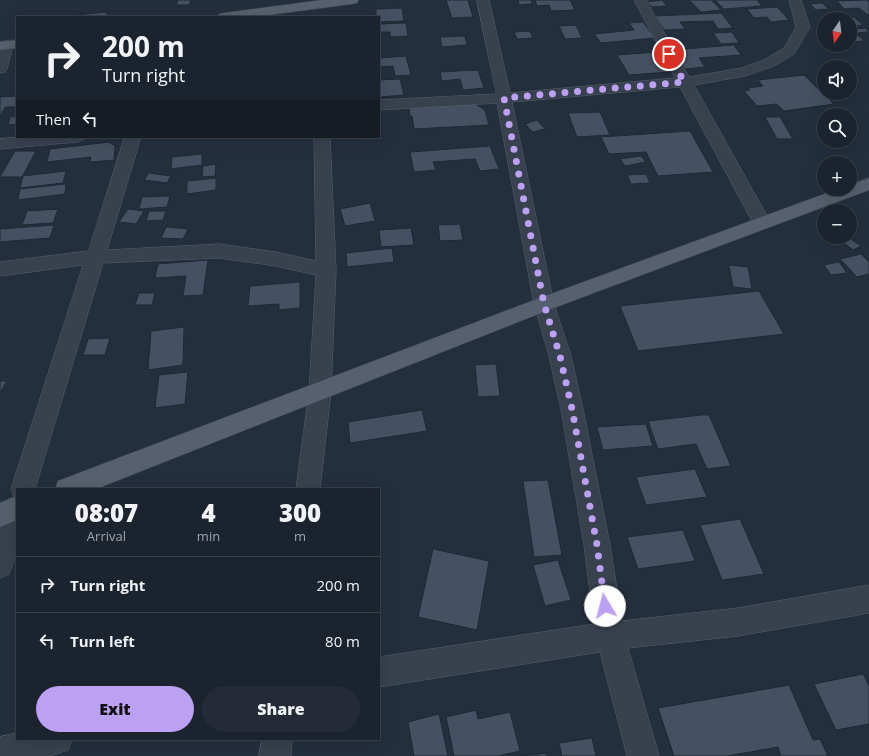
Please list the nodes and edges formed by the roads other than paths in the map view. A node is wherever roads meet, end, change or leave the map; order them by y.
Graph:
1 (348, 0) edge
2 (483, 0) edge
3 (640, 0) edge
4 (796, 0) edge
5 (231, 16) edge
6 (8, 45) edge
7 (0, 69) edge
8 (684, 82) junction
9 (504, 98) junction
10 (380, 105) edge
11 (66, 138) edge
12 (133, 138) edge
13 (322, 138) edge
14 (0, 144) edge
15 (869, 184) edge
16 (762, 223) junction
17 (94, 257) junction
18 (0, 269) edge
19 (326, 270) junction
20 (544, 304) junction
21 (320, 392) junction
22 (23, 488) edge
23 (70, 488) edge
24 (308, 488) edge
25 (16, 508) edge
26 (16, 511) edge
27 (0, 515) edge
28 (0, 565) edge
29 (869, 599) edge
30 (610, 636) junction
31 (380, 672) edge
32 (53, 740) edge
33 (277, 740) edge
34 (0, 752) edge
35 (275, 756) edge
36 (643, 756) edge

1 - 5 main road
2 - 9 street
3 - 8 street
4 - 8 street
6 - 7 street
8 - 9 street
8 - 16 street
9 - 10 street
9 - 20 street
11 - 14 street
12 - 17 street
13 - 19 street
15 - 16 main road
16 - 20 main road
17 - 18 street
17 - 19 street
17 - 22 street
19 - 21 street
20 - 21 main road
20 - 30 street
21 - 23 main road
21 - 24 street
25 - 27 main road
26 - 28 street
29 - 30 street
30 - 31 street
30 - 36 street
32 - 34 street
33 - 35 street

